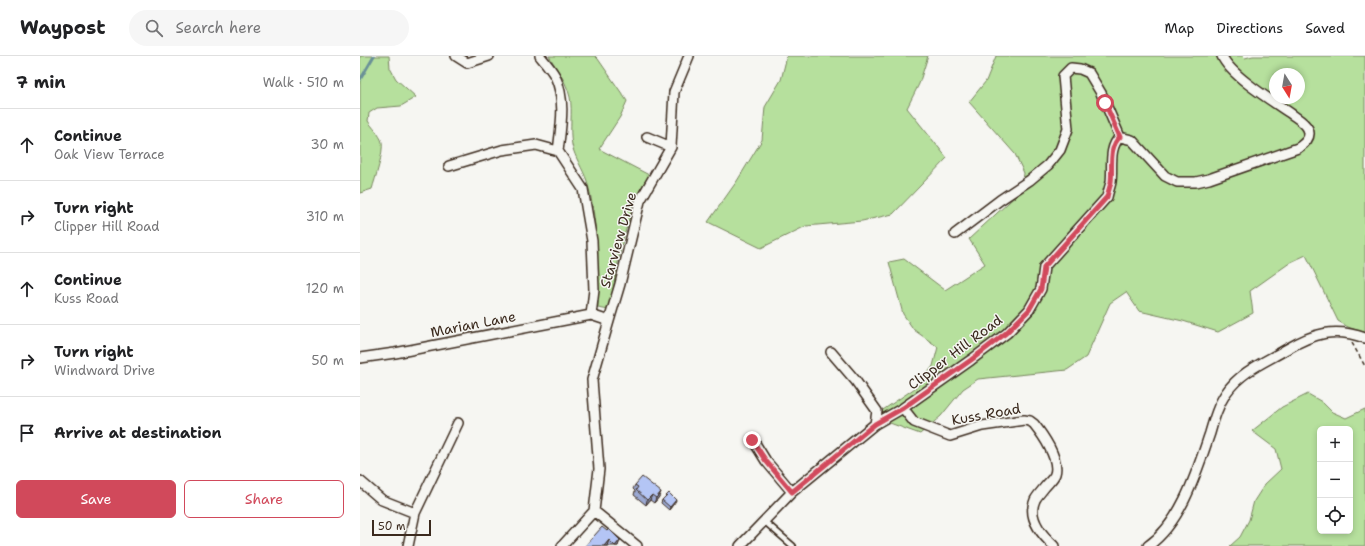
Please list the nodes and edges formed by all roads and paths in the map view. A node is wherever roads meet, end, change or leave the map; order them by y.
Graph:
1 (456, 56) edge
2 (490, 56) edge
3 (540, 56) edge
4 (689, 56) edge
5 (1222, 56) edge
6 (647, 137) dead end
7 (1120, 137) junction
8 (671, 147) junction
9 (558, 151) junction
10 (449, 166) dead end
11 (955, 234) dead end
12 (591, 315) junction
13 (609, 321) junction
14 (1347, 333) junction
15 (1365, 338) edge
16 (830, 352) dead end
17 (360, 358) edge
18 (1365, 366) edge
19 (903, 408) junction
20 (458, 423) dead end
21 (875, 424) junction
22 (752, 440) dead end
23 (360, 481) edge
24 (792, 492) junction
25 (594, 511) junction
26 (415, 513) junction
27 (764, 521) junction
28 (408, 546) edge
29 (562, 546) edge
30 (637, 546) edge
31 (740, 546) edge
32 (793, 546) edge
33 (1054, 546) edge
34 (1148, 546) edge

1 - 2 street
3 - 9 street
4 - 8 street, Starview Drive
5 - 7 street
6 - 8 street
7 - 11 street
7 - 19 street, Clipper Hill Road
8 - 13 street, Starview Drive
9 - 10 street
9 - 12 street
12 - 13 street
12 - 17 street, Marian Lane
13 - 25 street, Starview Drive
14 - 15 street
14 - 18 path
14 - 34 street
16 - 21 street
19 - 21 street
19 - 33 street, Kuss Road
20 - 26 street
21 - 24 street
22 - 24 street
23 - 26 street
24 - 27 street
25 - 29 street
25 - 30 street
26 - 28 street
27 - 31 street
27 - 32 lane

